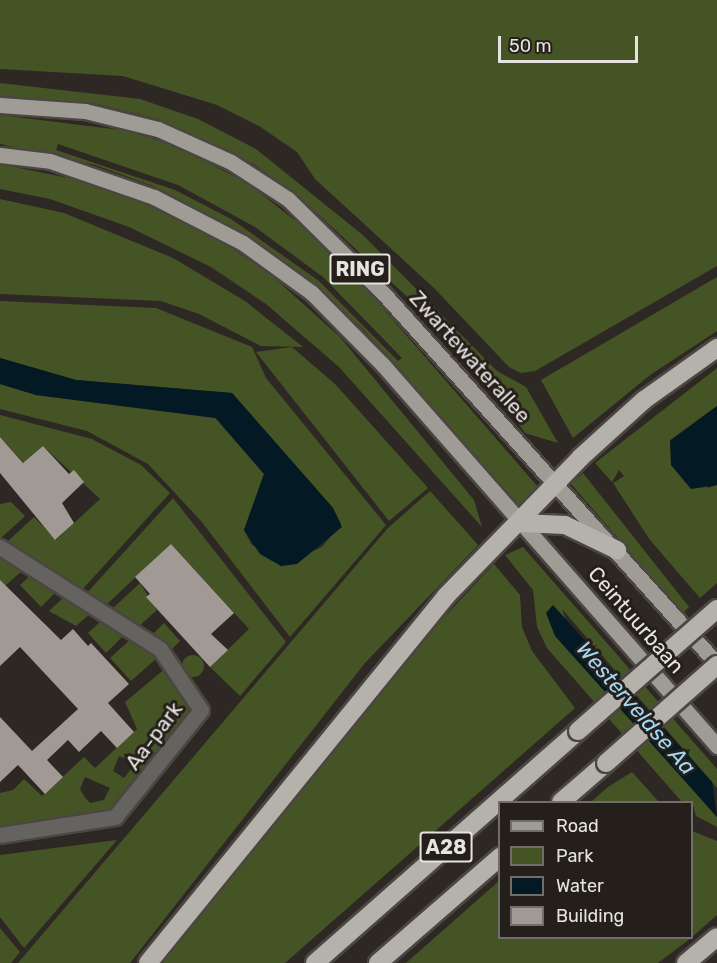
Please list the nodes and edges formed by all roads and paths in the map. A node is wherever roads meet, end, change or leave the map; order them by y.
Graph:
1 (0, 105) edge
2 (0, 155) edge
3 (717, 348) edge
4 (557, 483) junction
5 (521, 524) junction
6 (0, 547) edge
7 (617, 550) junction
8 (717, 609) edge
9 (717, 665) edge
10 (717, 746) edge
11 (499, 801) edge
12 (562, 801) edge
13 (498, 802) edge
14 (0, 835) edge
15 (498, 858) edge
16 (717, 937) edge
17 (148, 963) edge
18 (315, 963) edge
19 (378, 963) edge
20 (686, 963) edge

1 - 4 main road, Zwartewaterallee / RING
2 - 5 main road, RING
3 - 4 highway
4 - 5 highway
4 - 7 main road, Ceintuurbaan / RING
5 - 7 highway
5 - 10 main road, Ceintuurbaan / RING
5 - 17 highway
6 - 14 street, Aa-park
7 - 9 main road, Ceintuurbaan / RING
8 - 11 highway, A28, bridge
9 - 12 highway, bridge
13 - 18 highway, A28, bridge
15 - 19 highway, A28
16 - 20 highway

